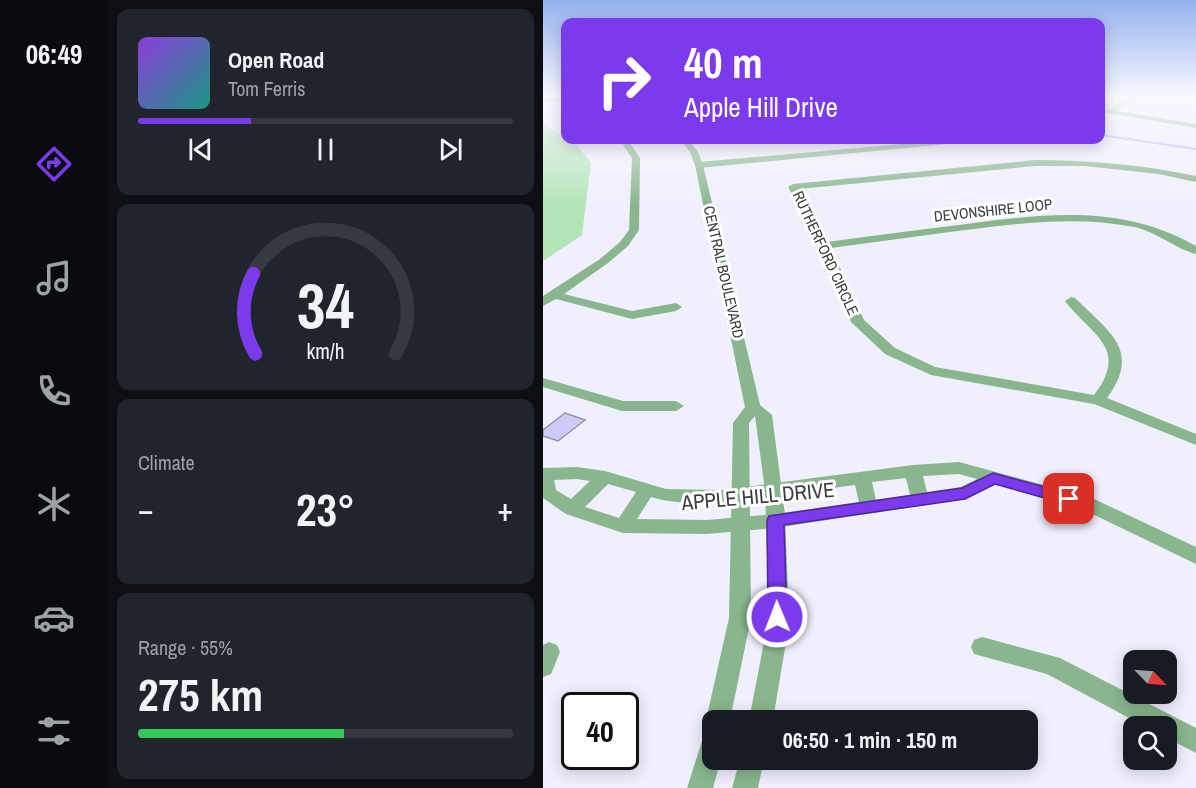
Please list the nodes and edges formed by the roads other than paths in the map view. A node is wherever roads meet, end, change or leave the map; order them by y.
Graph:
1 (627, 144) edge
2 (688, 144) edge
3 (924, 144) edge
4 (699, 165) junction
5 (1196, 179) edge
6 (824, 246) junction
7 (1196, 251) edge
8 (549, 298) edge
9 (1071, 301) dead end
10 (676, 307) dead end
11 (543, 382) edge
12 (1098, 400) junction
13 (676, 406) dead end
14 (753, 407) junction
15 (1196, 440) edge
16 (913, 471) junction
17 (544, 475) edge
18 (605, 477) junction
19 (862, 478) junction
20 (993, 478) junction
21 (647, 489) junction
22 (773, 489) junction
23 (741, 492) junction
24 (920, 500) junction
25 (869, 507) junction
26 (572, 509) junction
27 (775, 520) junction
28 (742, 524) junction
29 (623, 526) junction
30 (1196, 556) edge
31 (982, 647) dead end
32 (721, 710) edge
33 (763, 710) edge
34 (1196, 741) edge
35 (705, 770) edge
36 (749, 770) edge
37 (700, 788) edge
38 (745, 788) edge

1 - 8 street
2 - 4 street, CENTRAL BOULEVARD
3 - 4 street
4 - 14 street, CENTRAL BOULEVARD
5 - 6 street, RUTHERFORD CIRCLE
6 - 7 street, DEVONSHIRE LOOP
6 - 12 street, RUTHERFORD CIRCLE
8 - 10 street
9 - 12 street
11 - 13 street
12 - 15 street, RUTHERFORD CIRCLE
14 - 22 street, CENTRAL BOULEVARD
14 - 23 street
16 - 19 street, APPLE HILL DRIVE
16 - 20 street, APPLE HILL DRIVE
16 - 24 street
17 - 18 street, APPLE HILL DRIVE
17 - 26 street, APPLE HILL DRIVE
18 - 21 street, APPLE HILL DRIVE
18 - 26 street
19 - 22 street, APPLE HILL DRIVE
19 - 25 street
20 - 24 street, APPLE HILL DRIVE
20 - 30 street, APPLE HILL DRIVE
21 - 23 street, APPLE HILL DRIVE
21 - 29 street
22 - 23 street, APPLE HILL DRIVE
22 - 27 street, CENTRAL BOULEVARD
23 - 28 street
24 - 25 street, APPLE HILL DRIVE
25 - 27 street, APPLE HILL DRIVE
26 - 29 street, APPLE HILL DRIVE
27 - 28 street, APPLE HILL DRIVE
27 - 33 street, CENTRAL BOULEVARD
28 - 29 street, APPLE HILL DRIVE
28 - 32 street
31 - 34 street
35 - 37 street
36 - 38 street

